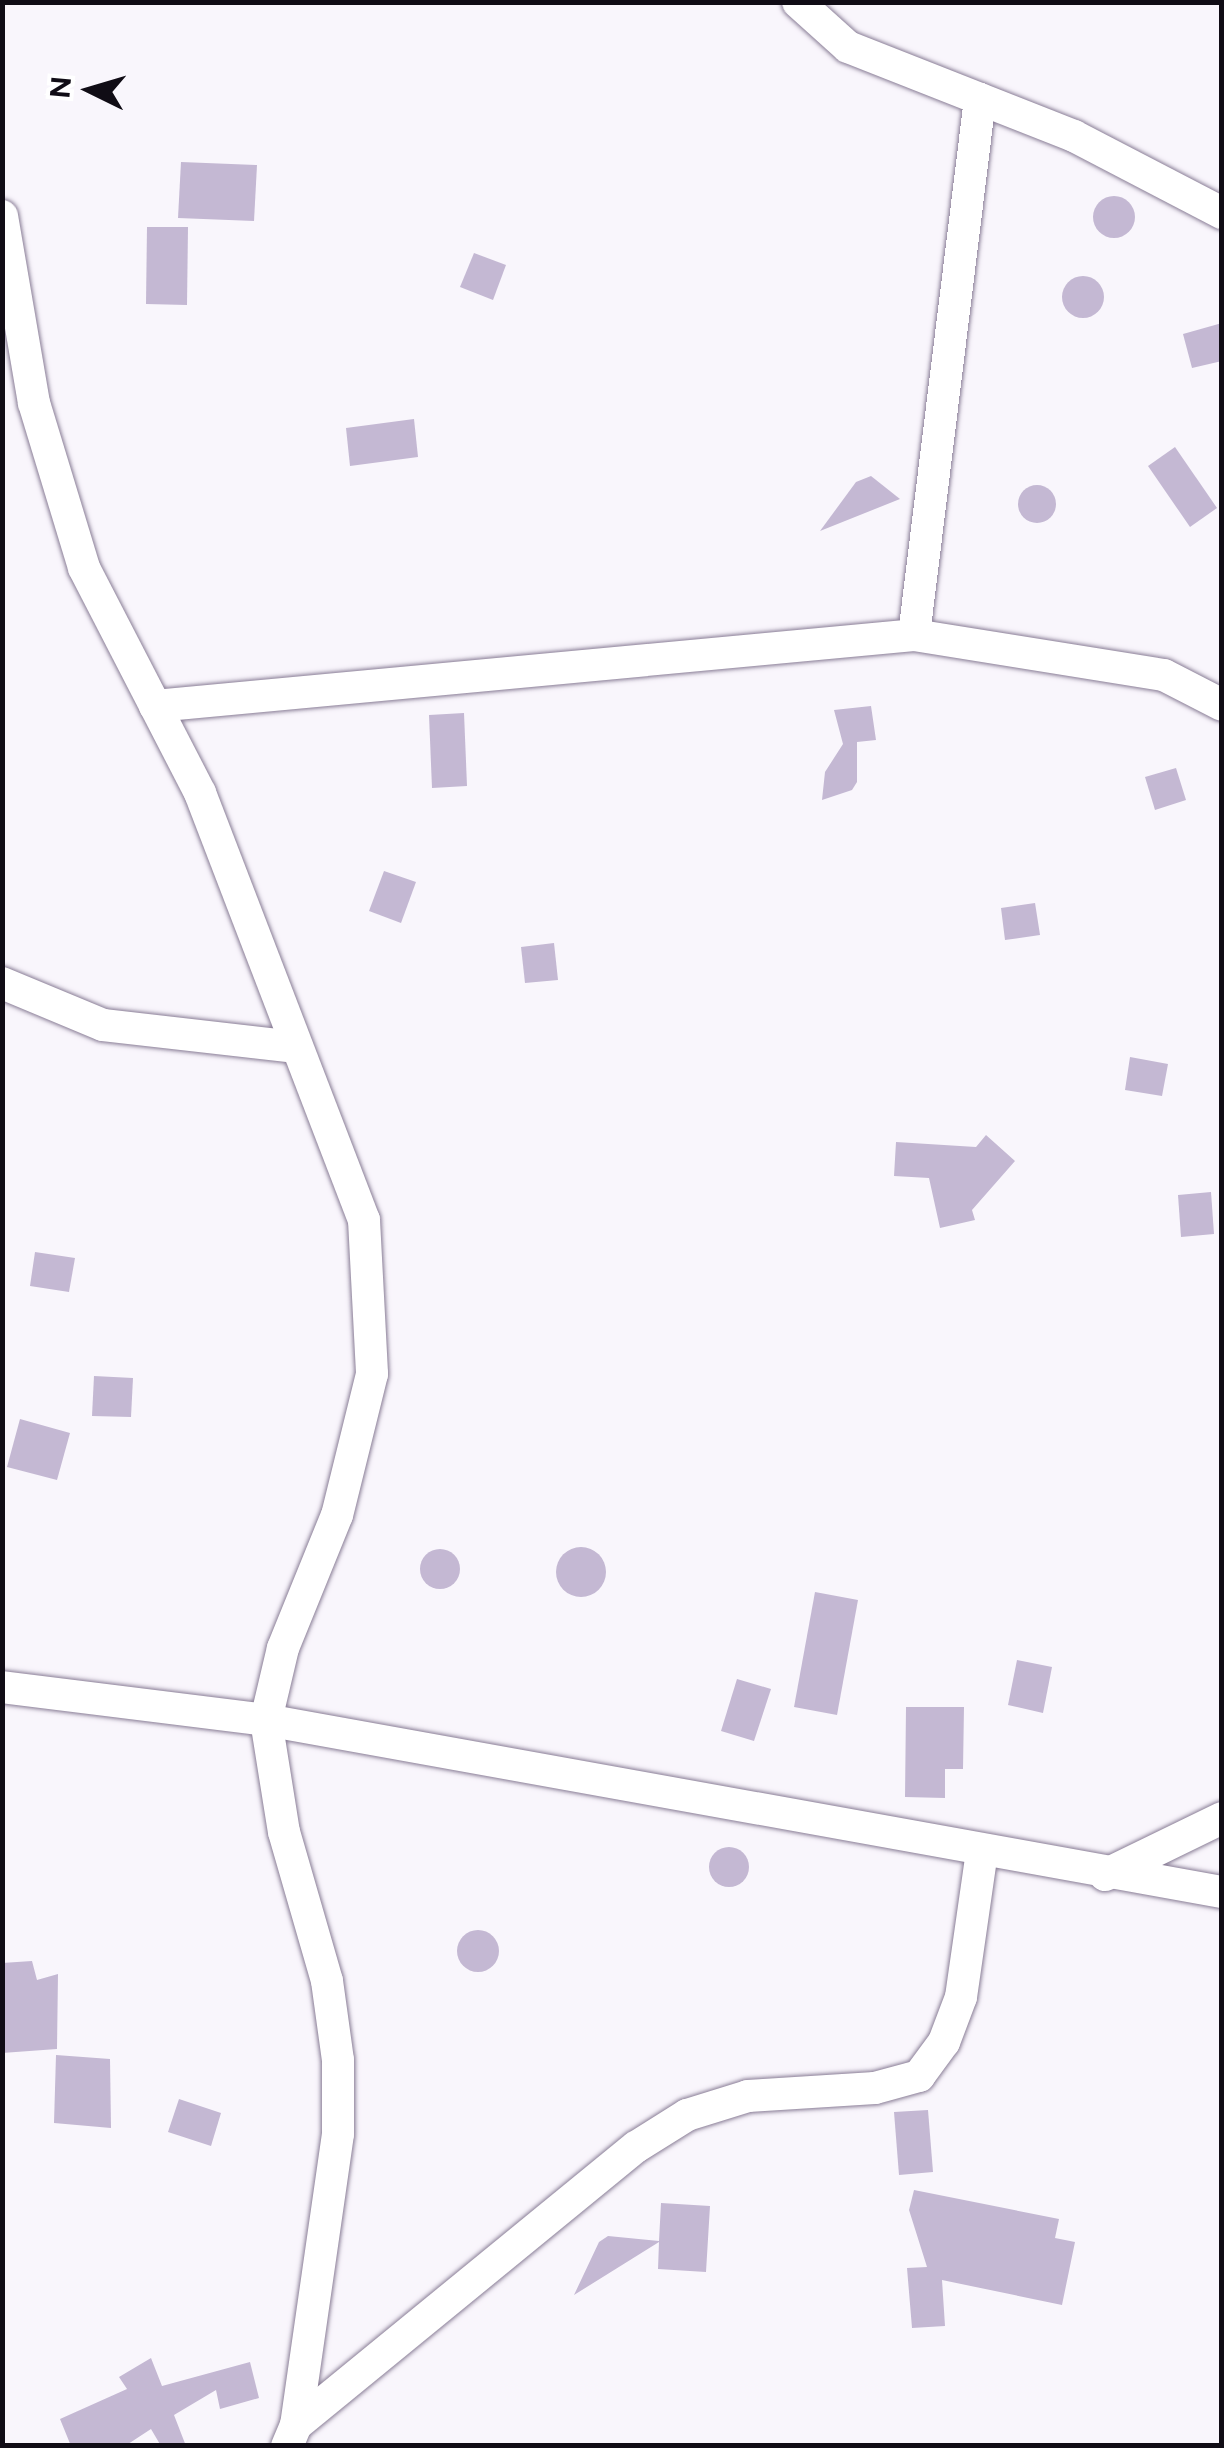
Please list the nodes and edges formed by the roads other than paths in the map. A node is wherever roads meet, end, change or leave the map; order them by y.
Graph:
1 (798, 2) edge
2 (980, 98) junction
3 (1222, 213) edge
4 (2, 216) edge
5 (914, 635) junction
6 (1222, 705) edge
7 (155, 706) junction
8 (2, 984) edge
9 (297, 1047) junction
10 (2, 1687) edge
11 (266, 1720) junction
12 (1222, 1818) edge
13 (982, 1852) junction
14 (1105, 1875) junction
15 (1222, 1892) edge
16 (292, 2436) edge

1 - 2 street
2 - 3 street
2 - 5 street
4 - 7 street
5 - 6 street
5 - 7 street
7 - 9 street
8 - 9 street
9 - 11 street
10 - 11 street
11 - 13 street
11 - 16 street
12 - 14 street
13 - 14 street
13 - 16 street
14 - 15 street

